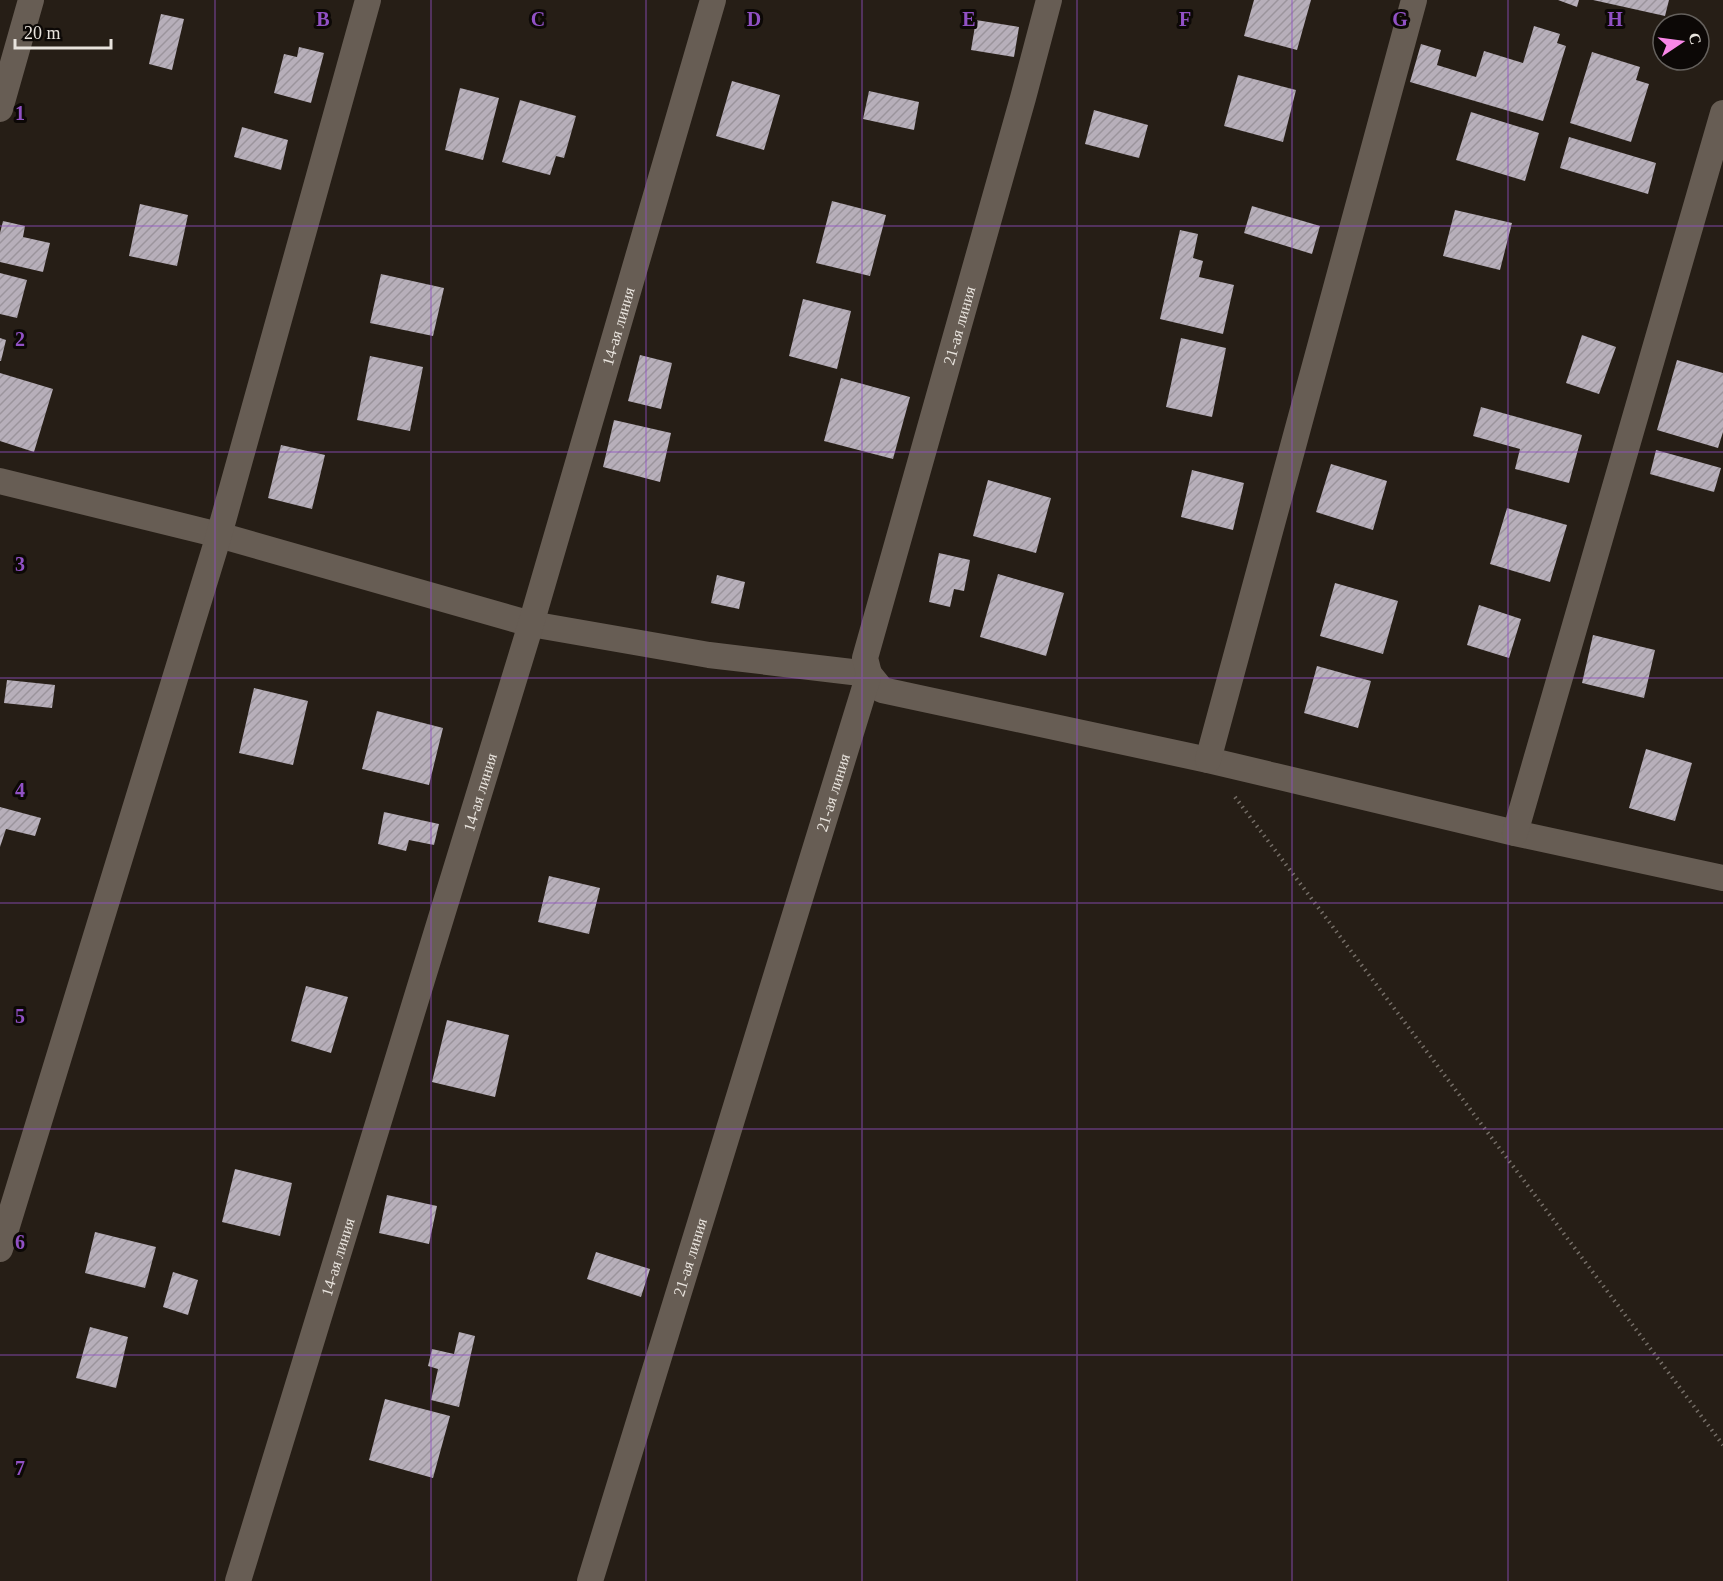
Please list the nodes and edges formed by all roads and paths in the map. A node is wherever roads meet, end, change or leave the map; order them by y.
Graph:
1 (31, 0) edge
2 (368, 0) edge
3 (713, 0) edge
4 (1049, 0) edge
5 (1414, 0) edge
6 (0, 109) edge
7 (1723, 113) edge
8 (0, 481) edge
9 (219, 535) junction
10 (531, 624) junction
11 (869, 674) junction
12 (1208, 760) junction
13 (1515, 833) junction
14 (1723, 878) edge
15 (0, 1249) edge
16 (1723, 1445) edge
17 (238, 1581) edge
18 (590, 1581) edge

1 - 6 street
2 - 9 street
3 - 10 street, 14-ая линия
4 - 11 street, 21-ая линия
5 - 12 street
7 - 13 street
8 - 9 street
9 - 10 street
9 - 15 street
10 - 11 street
10 - 17 street, 14-ая линия
11 - 12 street
11 - 18 street, 21-ая линия
12 - 13 street
12 - 16 path
13 - 14 street

